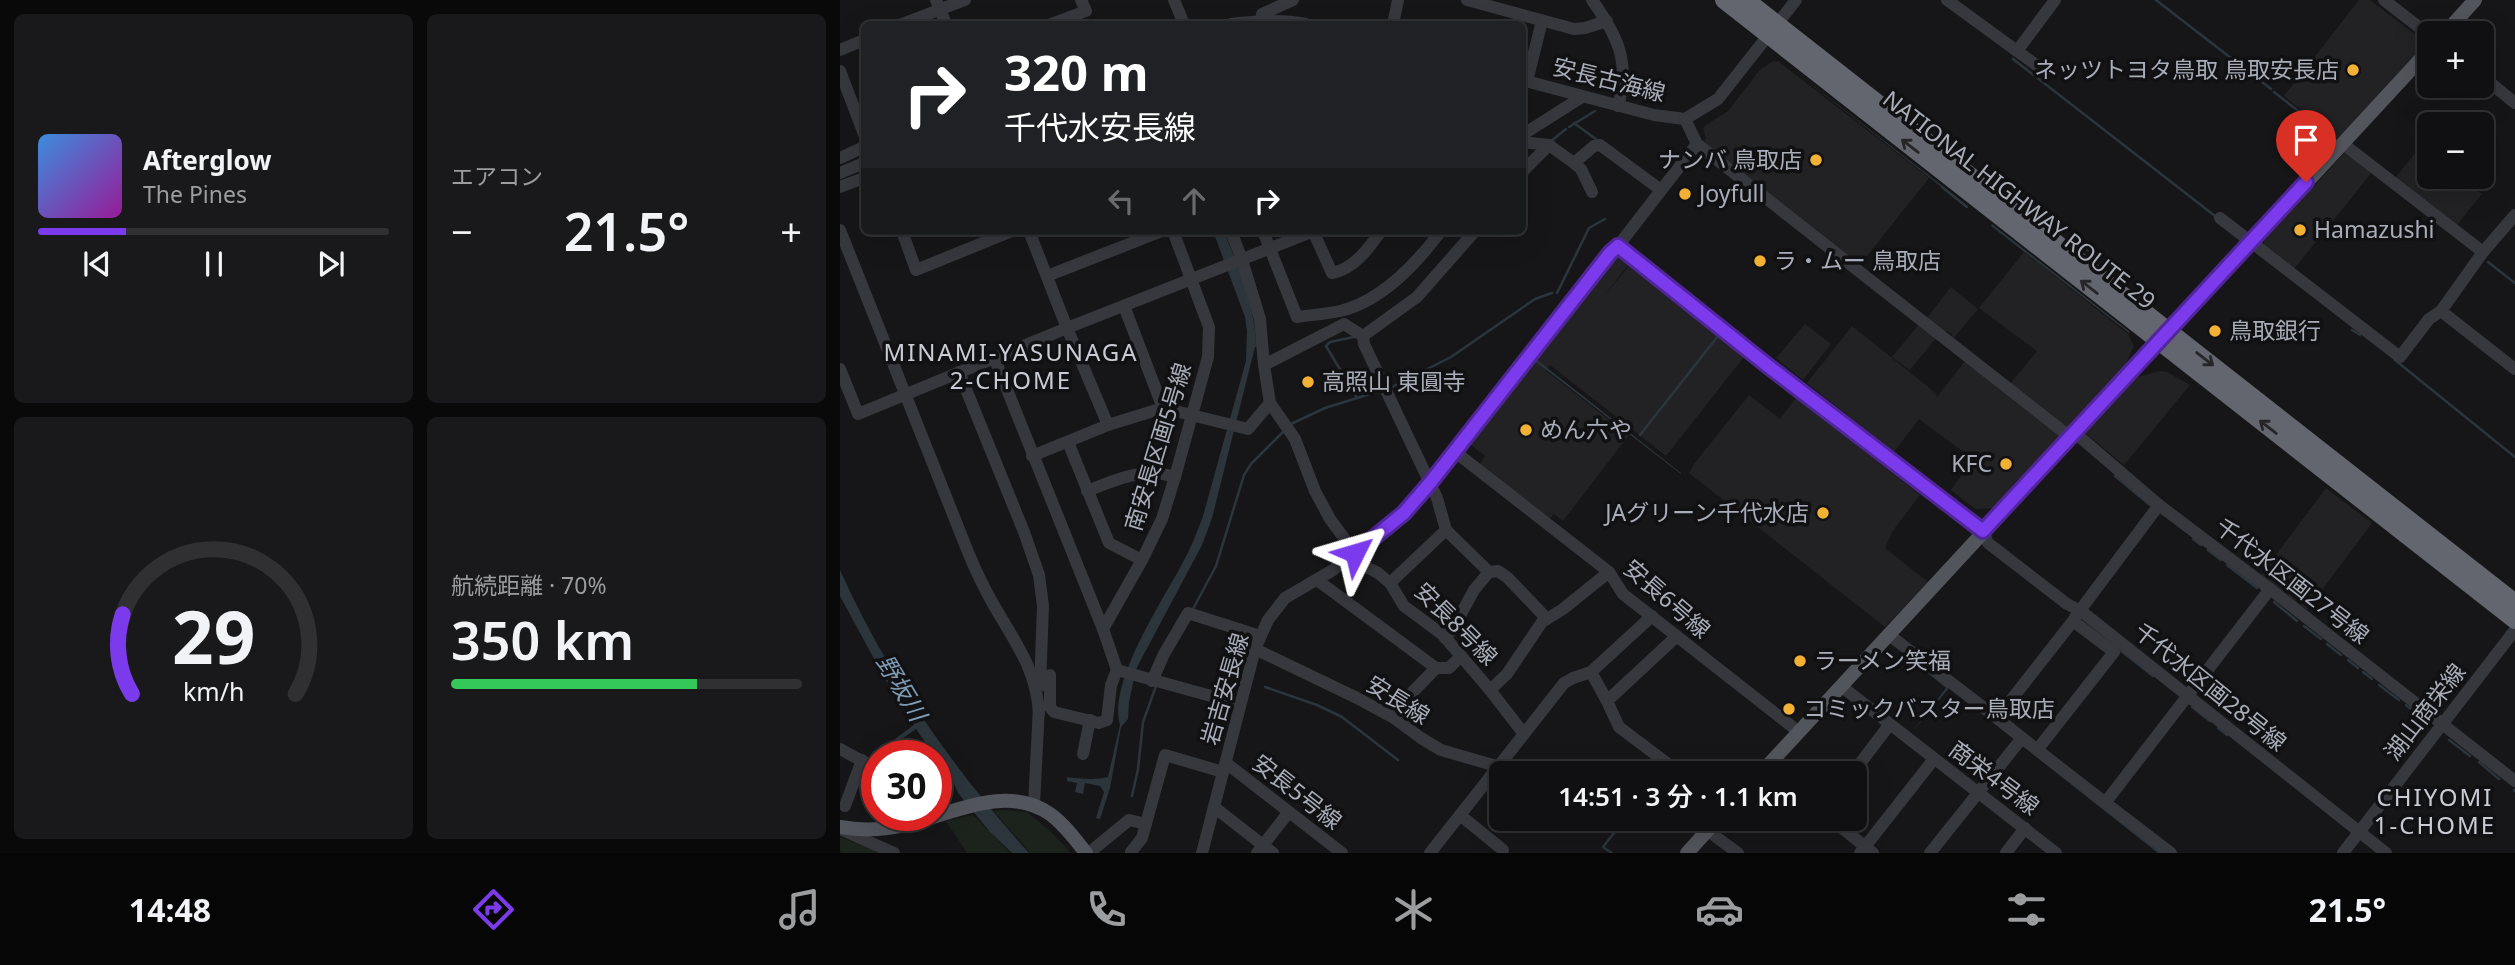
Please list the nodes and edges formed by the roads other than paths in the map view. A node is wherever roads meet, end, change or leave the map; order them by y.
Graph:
1 (965, 0) edge
2 (1174, 0) edge
3 (1398, 0) edge
4 (1466, 0) edge
5 (1592, 0) edge
6 (1724, 0) edge
7 (1746, 0) edge
8 (1796, 0) edge
9 (2055, 0) edge
10 (2384, 0) edge
11 (2475, 0) edge
12 (1955, 2) edge
13 (1496, 4) edge
14 (938, 5) edge
15 (1083, 5) edge
16 (1286, 5) edge
17 (1262, 14) dead end
18 (908, 21) edge
19 (1056, 21) edge
20 (1183, 21) edge
21 (1254, 21) edge
22 (1278, 21) edge
23 (1394, 21) edge
24 (1607, 21) junction
25 (2456, 21) edge
26 (1542, 22) junction
27 (2417, 26) edge
28 (1773, 29) junction
29 (861, 41) edge
30 (840, 50) edge
31 (2017, 51) junction
32 (2417, 63) edge
33 (2039, 67) dead end
34 (840, 71) edge
35 (1526, 78) edge
36 (1526, 81) edge
37 (2494, 86) edge
38 (1582, 97) junction
39 (2515, 103) edge
40 (1618, 106) junction
41 (1685, 119) junction
42 (861, 126) edge
43 (1526, 132) edge
44 (1526, 142) edge
45 (2342, 143) junction
46 (1697, 144) junction
47 (1549, 145) junction
48 (861, 148) edge
49 (840, 158) edge
50 (1574, 163) junction
51 (1526, 168) edge
52 (853, 175) edge
53 (840, 187) edge
54 (1661, 190) junction
55 (1592, 192) dead end
56 (2515, 215) edge
57 (2220, 218) dead end
58 (840, 230) edge
59 (903, 235) edge
60 (1002, 235) edge
61 (1031, 235) edge
62 (1152, 235) edge
63 (1175, 235) edge
64 (1233, 235) edge
65 (1265, 235) edge
66 (1303, 235) edge
67 (1315, 235) edge
68 (1378, 235) edge
69 (1438, 235) edge
70 (1471, 235) edge
71 (2251, 241) junction
72 (1618, 246) junction
73 (1270, 249) junction
74 (2483, 252) junction
75 (1242, 260) junction
76 (1047, 276) junction
77 (1193, 280) junction
78 (1124, 306) junction
79 (2441, 311) junction
80 (1343, 317) junction
81 (1067, 328) junction
82 (1363, 336) junction
83 (2164, 336) junction
84 (994, 357) junction
85 (1264, 365) junction
86 (840, 369) edge
87 (2515, 369) edge
88 (959, 372) junction
89 (905, 395) junction
90 (1270, 404) junction
91 (1163, 408) junction
92 (1192, 415) junction
93 (1108, 425) junction
94 (2072, 435) junction
95 (1068, 442) junction
96 (1454, 450) junction
97 (1032, 456) junction
98 (1175, 477) junction
99 (1430, 483) junction
100 (1087, 491) junction
101 (2159, 505) junction
102 (1446, 530) junction
103 (1983, 531) junction
104 (1352, 555) junction
105 (1142, 561) junction
106 (1489, 572) junction
107 (1609, 572) junction
108 (1317, 580) junction
109 (1390, 583) junction
110 (2270, 589) junction
111 (2515, 603) edge
112 (1652, 616) junction
113 (2077, 616) junction
114 (1547, 619) junction
115 (2515, 620) edge
116 (1103, 629) junction
117 (2515, 630) edge
118 (1888, 634) junction
119 (1677, 636) junction
120 (1445, 638) junction
121 (1258, 643) junction
122 (2118, 648) junction
123 (1461, 656) junction
124 (1436, 668) junction
125 (1118, 670) junction
126 (1591, 672) junction
127 (1050, 675) dead end
128 (1152, 681) junction
129 (1841, 686) junction
130 (1490, 690) junction
131 (2188, 696) junction
132 (1607, 701) junction
133 (1240, 704) junction
134 (1039, 713) junction
135 (1394, 718) junction
136 (1997, 718) junction
137 (1090, 720) junction
138 (2443, 723) junction
139 (1890, 724) junction
140 (1798, 732) junction
141 (1524, 734) junction
142 (2022, 738) junction
143 (840, 749) edge
144 (2037, 750) junction
145 (1083, 754) dead end
146 (1934, 759) junction
147 (861, 760) edge
148 (1503, 761) edge
149 (1656, 761) edge
150 (1775, 761) edge
151 (1862, 761) edge
152 (861, 763) edge
153 (1489, 763) edge
154 (1224, 767) junction
155 (1489, 779) edge
156 (2515, 781) edge
157 (1977, 792) junction
158 (2105, 803) junction
159 (1034, 805) junction
160 (845, 806) dead end
161 (1214, 807) junction
162 (952, 811) edge
163 (1288, 813) junction
164 (1460, 815) junction
165 (1146, 824) junction
166 (840, 828) edge
167 (861, 828) edge
168 (2025, 828) junction
169 (1708, 831) joint
170 (1844, 831) edge
171 (2359, 832) junction
172 (1264, 850) edge
173 (1503, 850) dead end
174 (1866, 851) edge
175 (1131, 852) edge
176 (1203, 852) edge
177 (894, 853) edge
178 (1088, 853) edge
179 (1342, 853) edge
180 (1430, 853) edge
181 (1687, 853) edge
182 (1738, 853) edge
183 (1930, 853) edge
184 (2006, 853) edge
185 (2056, 853) edge
186 (2171, 853) edge
187 (2343, 853) edge
188 (2386, 853) edge

1 - 14 street
2 - 20 street
3 - 23 street
4 - 13 street
5 - 24 street
6 - 28 highway, NATIONAL HIGHWAY ROUTE 29
7 - 28 highway, NATIONAL HIGHWAY ROUTE 29
8 - 28 street
9 - 31 street
10 - 27 street
11 - 25 main road
12 - 31 street
13 - 26 street
14 - 18 street
15 - 19 street
16 - 17 street
21 - 22 street
24 - 26 street
24 - 40 street
26 - 35 street
28 - 41 street
28 - 83 highway, NATIONAL HIGHWAY ROUTE 29
29 - 30 street
31 - 33 street
32 - 45 main road
34 - 42 street
36 - 38 street, 安長古海線
37 - 39 street
38 - 40 street, 安長古海線
38 - 43 street
40 - 41 street, 安長古海線
41 - 46 street
44 - 47 street
45 - 71 main road
45 - 74 street
46 - 54 street, 岩吉安長線
46 - 94 street, 千代水区画27号線
47 - 50 street
47 - 51 street
48 - 49 street
50 - 54 street
50 - 55 street
52 - 53 street
54 - 72 street, 岩吉安長線
56 - 74 street
57 - 71 street
58 - 89 street
59 - 60 street
61 - 76 street
62 - 76 street
63 - 77 street, 南安長区画5号線
64 - 75 street, 安長8号線
65 - 73 street
66 - 73 street
67 - 68 street
69 - 80 street
70 - 82 street
71 - 79 street
71 - 83 main road
72 - 96 street, 岩吉安長線
72 - 103 street
73 - 75 street
73 - 80 street
74 - 79 street
75 - 77 street
75 - 85 street, 安長8号線
76 - 81 street
77 - 78 street
77 - 92 street, 南安長区画5号線
78 - 81 street
78 - 91 street
79 - 87 street
80 - 82 street
80 - 85 street
81 - 84 street
81 - 93 street
82 - 99 street
83 - 94 main road
83 -> 111 highway, NATIONAL HIGHWAY ROUTE 29
115 -> 83 highway, NATIONAL HIGHWAY ROUTE 29
84 - 88 street
84 - 97 street
85 - 90 street, 安長8号線
86 - 89 street
88 - 89 street
88 - 134 street
89 - 134 street
90 - 92 street
90 - 104 street, 安長8号線
91 - 92 street
91 - 93 street
92 - 98 street, 南安長区画5号線
93 - 95 street
94 - 101 street, 千代水区画27号線
94 - 103 main road
95 - 97 street
95 - 100 street
96 - 99 street, 岩吉安長線
96 - 107 street
97 - 116 street
98 - 100 street
98 - 105 street, 南安長区画5号線
99 - 102 street
99 - 104 street, 岩吉安長線
100 - 105 street
101 - 110 street, 千代水区画27号線
101 - 113 street
102 - 106 street
102 - 109 street
103 - 113 street
103 - 118 main road
104 - 108 street, 岩吉安長線
104 - 109 street, 安長8号線
105 - 116 street, 南安長区画5号線
106 - 114 street
106 - 120 street
107 - 112 street, 安長6号線
107 - 114 street, 安長6号線
108 - 121 street, 岩吉安長線
108 - 124 street
109 - 120 street, 安長8号線
110 - 131 street
110 - 138 street, 千代水区画27号線
112 - 119 street, 安長6号線
112 - 126 street
113 - 122 street, 千代水区画28号線
113 - 136 street
114 - 130 street, 安長6号線
116 - 125 street
117 - 138 street, 湖山商栄線
118 - 129 main road
118 - 136 street
119 - 132 street
119 - 140 street, 安長6号線
120 - 123 street, 安長8号線
121 - 128 street, 安長線
121 - 133 street, 岩吉安長線
121 - 135 street, 安長線
122 - 131 street, 千代水区画28号線
122 - 144 street
123 - 124 street
123 - 130 street, 安長8号線
124 - 135 street
125 - 128 street
125 - 137 street
126 - 132 street
126 - 141 street
127 - 137 street
128 - 133 street
129 - 139 street, 商栄4号線
129 - 140 main road
130 - 141 street, 安長8号線
131 - 158 street
131 - 171 street, 千代水区画28号線
132 - 149 street
133 - 154 street, 岩吉安長線
134 - 159 street
135 - 153 street, 安長線
136 - 142 street
137 - 145 street
138 - 156 street, 千代水区画27号線
138 - 171 street, 湖山商栄線
139 - 146 street, 商栄4号線
139 - 151 street
140 - 150 main road
141 - 148 street
142 - 144 street
142 - 157 street
143 - 147 street
144 - 158 street
146 - 157 street, 商栄4号線
146 - 174 street
152 - 160 street
154 - 161 street, 岩吉安長線
154 - 163 street, 安長5号線
154 - 165 street
155 - 164 street
157 - 168 street, 商栄4号線
157 - 183 street
158 - 186 street
159 - 162 main road
159 - 178 main road
161 - 172 street
161 - 176 street, 岩吉安長線
163 - 172 street
163 - 179 street, 安長5号線
164 - 173 street
164 - 180 street
165 - 175 street
165 - 178 street
166 - 167 main road
166 - 177 street
168 - 184 street
168 - 185 street, 商栄4号線
169 - 181 main road
169 - 182 street
170 - 174 street
171 - 187 street, 湖山商栄線
171 - 188 street, 千代水区画28号線

